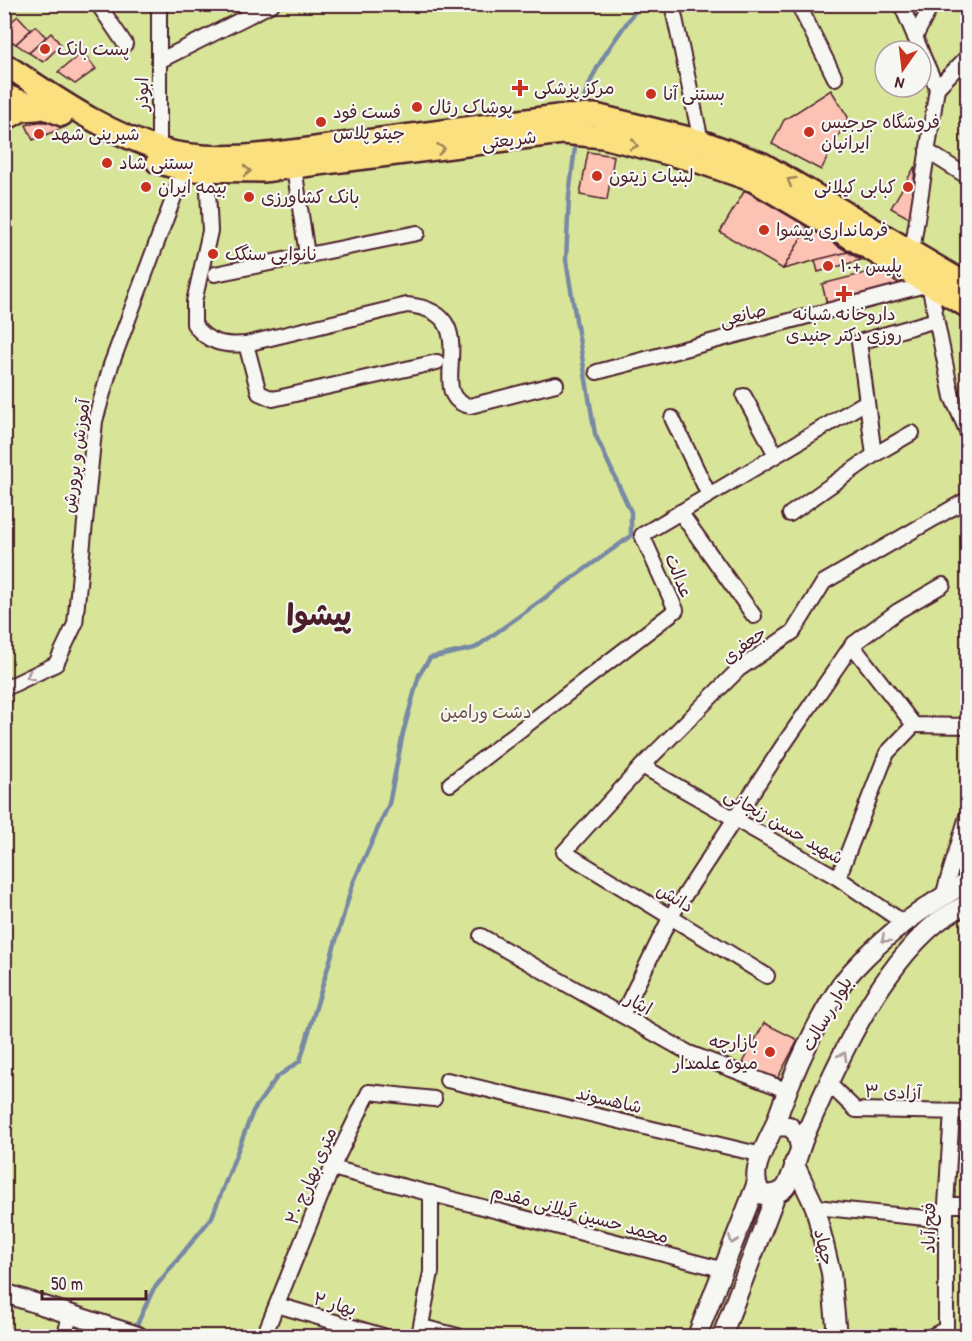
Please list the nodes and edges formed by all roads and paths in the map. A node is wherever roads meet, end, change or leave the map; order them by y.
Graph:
1 (98, 4) edge
2 (159, 4) edge
3 (272, 4) edge
4 (672, 4) edge
5 (798, 4) edge
6 (901, 4) edge
7 (932, 4) edge
8 (915, 38) joint
9 (125, 44) dead end
10 (968, 56) edge
11 (161, 60) junction
12 (4, 64) edge
13 (835, 78) dead end
14 (933, 79) edge
15 (30, 81) junction
16 (937, 88) junction
17 (17, 100) edge
18 (55, 111) junction
19 (4, 120) edge
20 (701, 141) junction
21 (159, 149) junction
22 (927, 151) junction
23 (294, 167) junction
24 (184, 170) junction
25 (207, 170) junction
26 (968, 177) edge
27 (417, 233) dead end
28 (912, 252) junction
29 (307, 255) junction
30 (215, 274) dead end
31 (929, 284) junction
32 (968, 285) edge
33 (968, 307) edge
34 (936, 320) junction
35 (246, 344) junction
36 (437, 362) dead end
37 (597, 372) dead end
38 (556, 384) dead end
39 (744, 396) dead end
40 (866, 402) junction
41 (672, 418) dead end
42 (912, 433) dead end
43 (968, 433) edge
44 (874, 455) junction
45 (776, 456) junction
46 (709, 495) junction
47 (968, 499) edge
48 (680, 512) junction
49 (790, 514) dead end
50 (943, 585) dead end
51 (754, 616) dead end
52 (852, 645) junction
53 (4, 689) edge
54 (914, 725) junction
55 (968, 726) edge
56 (642, 766) junction
57 (450, 784) dead end
58 (968, 813) edge
59 (734, 819) junction
60 (564, 852) joint
61 (838, 878) junction
62 (968, 882) edge
63 (943, 896) junction
64 (964, 908) edge
65 (671, 916) junction
66 (904, 922) junction
67 (481, 936) dead end
68 (767, 976) dead end
69 (622, 1015) junction
70 (447, 1080) dead end
71 (828, 1083) junction
72 (786, 1090) junction
73 (434, 1099) dead end
74 (952, 1112) junction
75 (968, 1112) edge
76 (774, 1127) junction
77 (762, 1155) junction
78 (797, 1155) junction
79 (332, 1168) junction
80 (756, 1185) junction
81 (431, 1193) junction
82 (776, 1194) junction
83 (946, 1205) junction
84 (968, 1205) edge
85 (815, 1207) junction
86 (946, 1220) junction
87 (721, 1269) junction
88 (4, 1293) edge
89 (277, 1305) junction
90 (70, 1314) junction
91 (421, 1332) edge
92 (131, 1334) edge
93 (65, 1336) edge
94 (264, 1336) edge
95 (382, 1336) edge
96 (458, 1336) edge
97 (697, 1336) edge
98 (722, 1336) edge
99 (837, 1336) edge
100 (932, 1336) edge

1 - 9 street
2 - 11 street, ابوذر
3 - 11 street
4 - 20 street
5 - 13 street
6 - 8 street
7 - 8 street
10 - 16 street
11 - 21 street, ابوذر
12 - 15 main road, شریعتی
14 - 16 street
15 - 17 main road
15 - 21 main road, شریعتی
16 - 22 street
17 - 18 main road, شریعتی
17 - 19 main road
18 - 19 main road
18 - 24 main road, شریعتی
20 - 21 main road, شریعتی
28 -> 20 main road, شریعتی
22 - 26 street
22 - 28 street
25 -> 23 main road, شریعتی
23 - 29 street
23 -> 31 main road, شریعتی
24 - 25 main road, شریعتی
24 -> 53 street, آموزش و پرورش
25 - 35 street
27 - 29 street
28 - 32 main road, شریعتی
29 - 30 street
31 - 33 main road, شریعتی
31 - 34 street
31 - 37 street, صانعی
34 - 40 street
34 - 43 street
35 - 36 street
35 - 38 street
39 - 45 street
40 - 44 street
40 - 45 street, عدالت
41 - 46 street
42 - 44 street
44 - 49 street
45 - 46 street, عدالت
46 - 48 street, عدالت
47 - 56 street, جعفری
48 - 51 street
48 - 57 street, عدالت
50 - 52 street
52 - 54 street
52 - 59 street
54 - 55 street
54 - 61 street
56 - 59 street, شهید حسن زنجانی
56 - 60 street, جعفری
58 - 63 street
59 - 61 street, شهید حسن زنجانی
59 - 65 street
60 - 65 street, دانش
61 - 66 street, شهید حسن زنجانی
62 - 63 main road, بلوار رسالت
63 - 66 main road, بلوار رسالت
71 -> 64 main road, بلوار رسالت
65 - 68 street, دانش
65 - 69 street
66 -> 72 main road, بلوار رسالت
67 - 69 street, ایثار
69 - 72 street, ایثار
70 - 77 street, شاهسوند
71 - 74 street, آزادی ۳
71 - 78 main road, بلوار رسالت
72 - 76 main road, بلوار رسالت
73 - 79 street, ۲۰ متری بهارچ
74 - 75 street, آزادی ۳
74 - 83 street, فتح آباد
76 - 77 main road, بلوار رسالت
76 - 78 main road, جهاد
77 - 80 main road, بلوار رسالت
78 - 82 main road, بلوار رسالت
78 - 85 main road, جهاد
79 - 81 street, محمد حسین گیلانی مقدم
79 - 89 street, ۲۰ متری بهارچ
80 - 82 main road
80 -> 87 main road
81 - 87 street, محمد حسین گیلانی مقدم
81 - 91 street
82 - 98 main road
83 - 84 street
83 - 86 street, فتح آباد
85 - 86 street
85 - 99 main road, جهاد
86 - 100 street, فتح آباد
87 - 97 main road
88 - 90 main road
89 - 94 street, ۲۰ متری بهارچ
89 - 95 street, بهار ۲
90 - 92 main road
90 - 93 street
91 - 96 street

